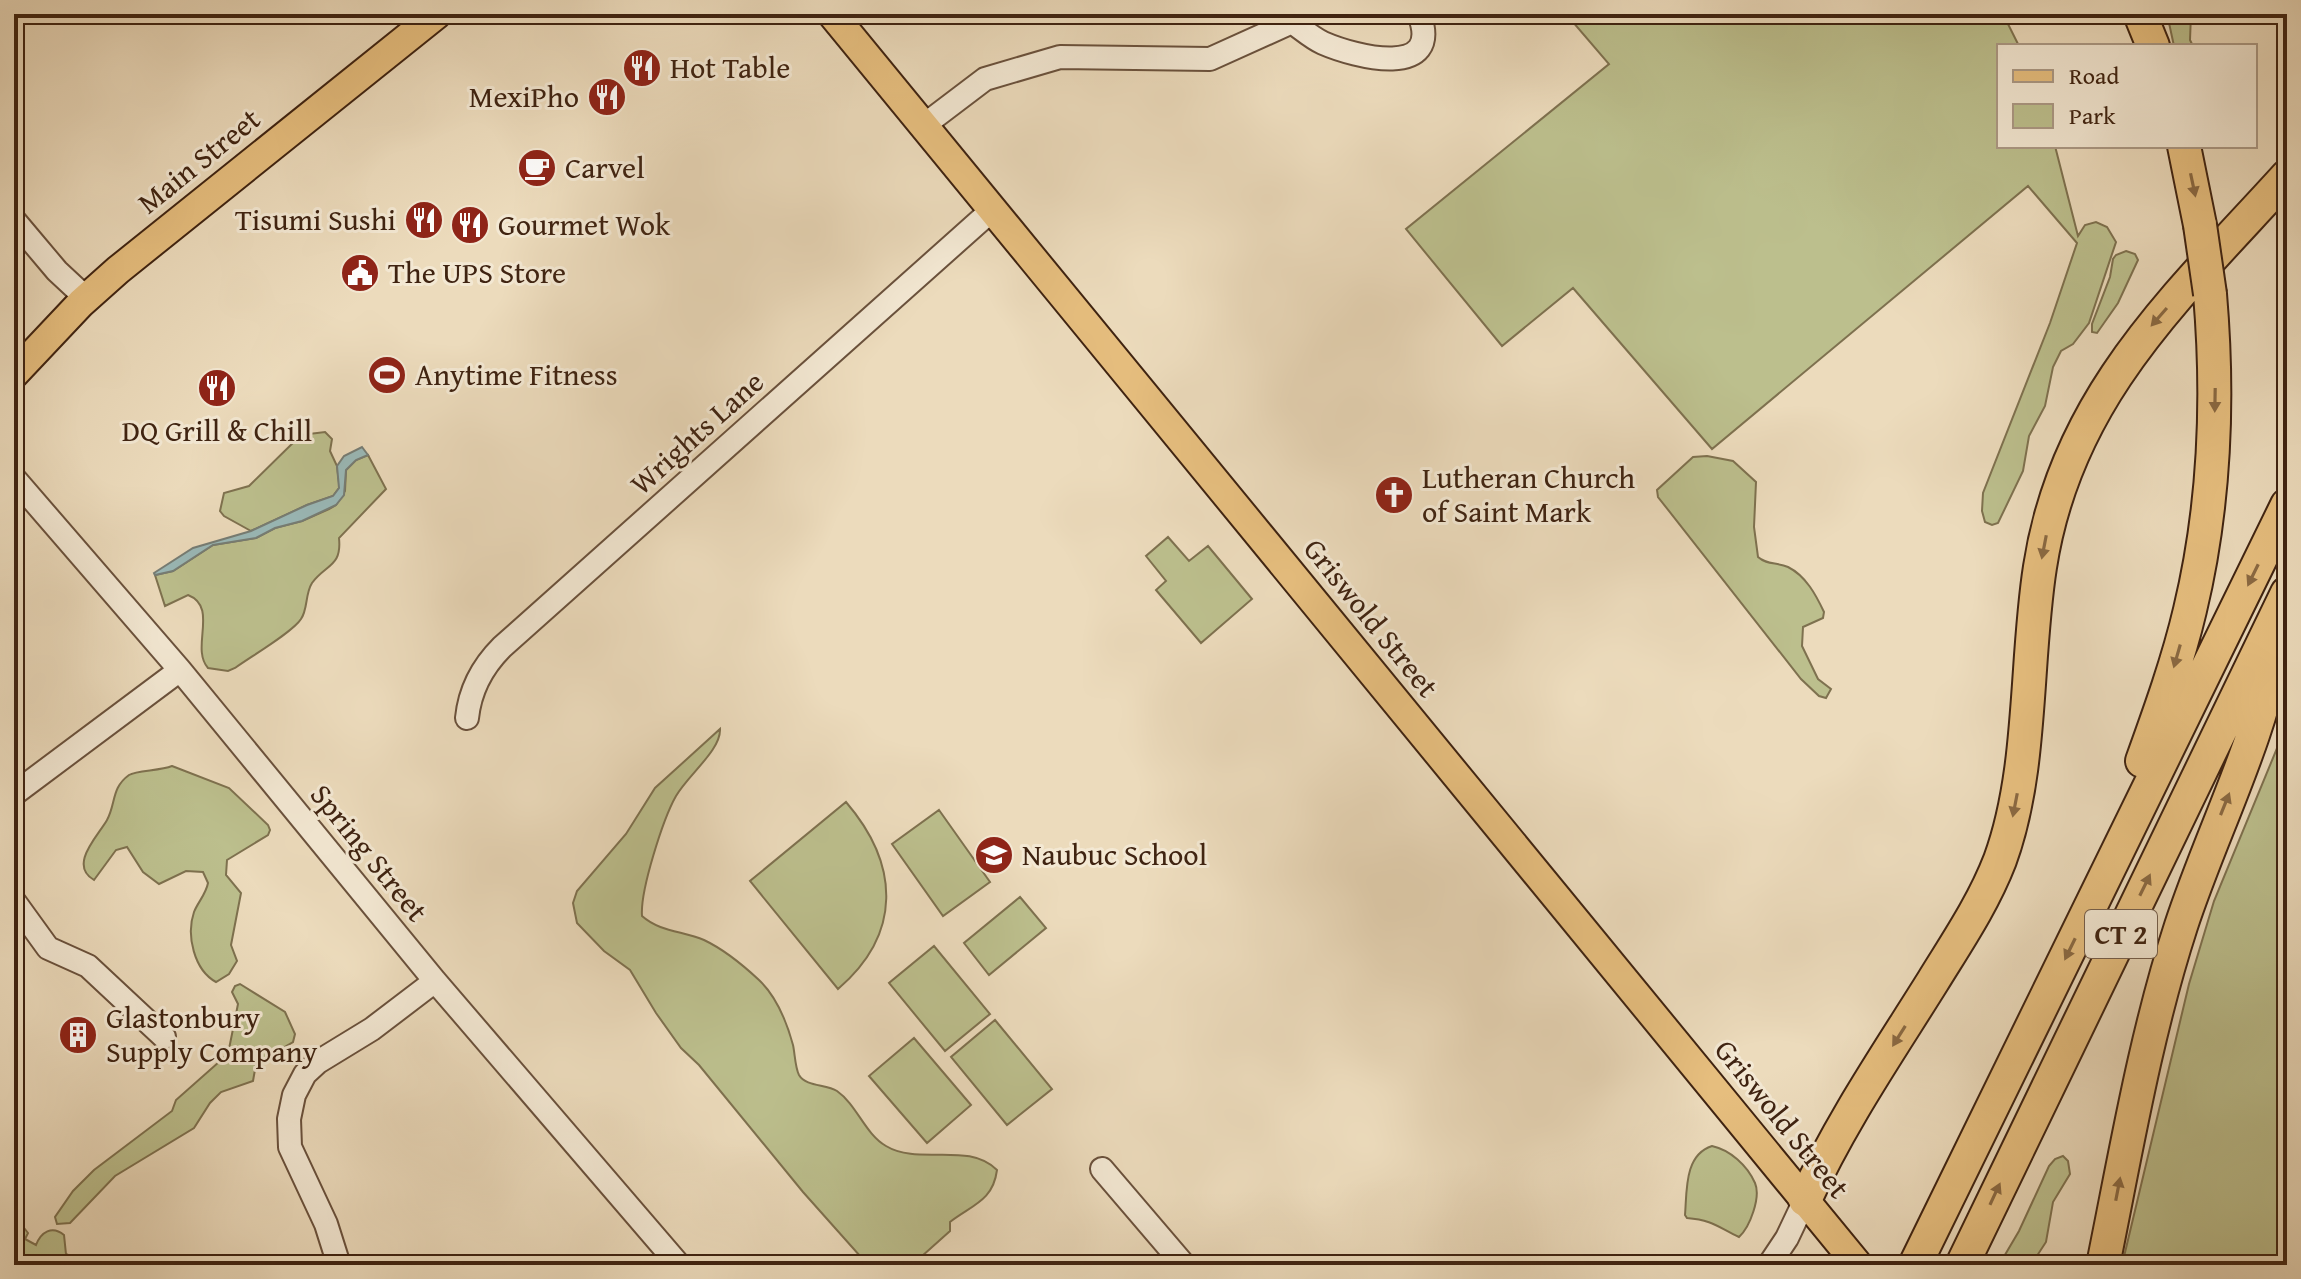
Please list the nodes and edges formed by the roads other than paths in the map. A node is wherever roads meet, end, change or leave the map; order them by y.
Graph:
1 (437, 14) edge
2 (832, 14) edge
3 (1419, 14) edge
4 (2140, 14) edge
5 (1297, 18) edge
6 (2152, 44) edge
7 (923, 126) junction
8 (2184, 148) edge
9 (2287, 176) edge
10 (992, 210) junction
11 (14, 220) edge
12 (86, 298) junction
13 (14, 374) edge
14 (14, 478) edge
15 (2287, 505) edge
16 (2284, 598) edge
17 (180, 670) junction
18 (467, 718) dead end
19 (14, 794) edge
20 (2104, 879) junction
21 (14, 901) edge
22 (435, 981) junction
23 (164, 1037) dead end
24 (1102, 1169) dead end
25 (1805, 1200) junction
26 (339, 1265) edge
27 (679, 1265) edge
28 (1184, 1265) edge
29 (1769, 1265) edge
30 (1858, 1265) edge
31 (1915, 1265) edge
32 (1962, 1265) edge
33 (2103, 1265) edge

1 - 12 main road, Main Street
2 - 7 main road, Griswold Street
3 - 5 street
4 - 6 highway
5 - 7 street
7 - 10 main road, Griswold Street
8 -> 20 highway, bridge
9 -> 25 highway
10 - 18 street, Wrights Lane
10 - 25 main road, Griswold Street
11 - 12 street
12 - 13 main road, Main Street
14 - 17 street, Spring Street
15 -> 20 highway, CT 2
32 -> 16 highway, CT 2
33 -> 16 highway
17 - 19 street
17 - 22 street, Spring Street
20 -> 31 highway, CT 2
21 - 23 street
22 - 26 street
22 - 27 street, Spring Street
24 - 28 street
25 - 29 street
25 - 30 main road, Griswold Street

